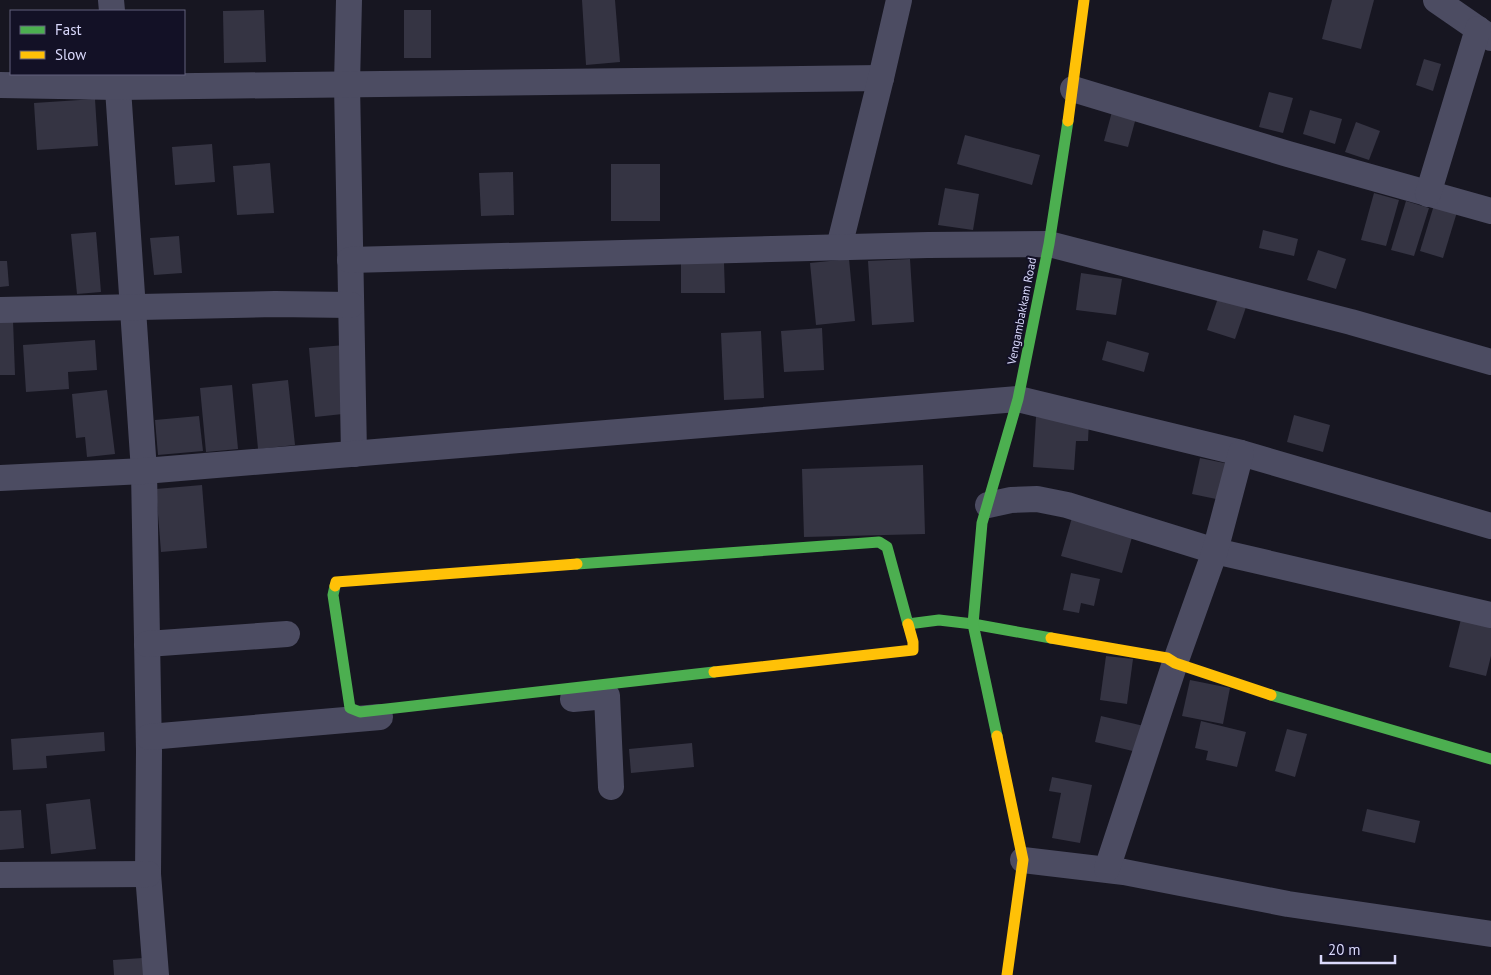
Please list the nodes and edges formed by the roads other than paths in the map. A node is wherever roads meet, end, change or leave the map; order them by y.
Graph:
1 (349, 0) edge
2 (899, 0) edge
3 (1084, 0) edge
4 (1436, 0) edge
5 (1484, 34) edge
6 (882, 78) junction
7 (117, 80) edge
8 (347, 84) junction
9 (0, 85) edge
10 (1073, 88) junction
11 (1428, 194) junction
12 (1491, 211) edge
13 (1049, 244) junction
14 (839, 247) junction
15 (350, 260) junction
16 (351, 304) junction
17 (133, 306) junction
18 (0, 310) edge
19 (1491, 362) edge
20 (1018, 399) junction
21 (1241, 453) junction
22 (354, 454) junction
23 (144, 471) junction
24 (0, 478) edge
25 (988, 505) junction
26 (1491, 526) edge
27 (1215, 551) junction
28 (1491, 615) edge
29 (908, 624) junction
30 (973, 624) junction
31 (287, 634) dead end
32 (147, 644) junction
33 (1175, 663) junction
34 (149, 737) junction
35 (1491, 759) edge
36 (611, 787) dead end
37 (1023, 860) junction
38 (1107, 869) junction
39 (148, 874) junction
40 (0, 875) edge
41 (1491, 934) edge
42 (156, 975) edge
43 (1007, 975) edge

1 - 8 street
2 - 6 street
3 - 10 street, Vengambakkam Road
4 - 5 street
5 - 11 street
6 - 8 street
6 - 14 street
7 - 8 street
7 - 9 street
7 - 17 street
8 - 15 street
10 - 11 street
10 - 13 street, Vengambakkam Road
11 - 12 street
13 - 14 street
13 - 19 street
13 - 20 street, Vengambakkam Road
14 - 15 street
15 - 16 street
16 - 17 street
16 - 22 street
17 - 18 street
17 - 23 street
20 - 21 street
20 - 22 street
20 - 25 street, Vengambakkam Road
21 - 26 street
21 - 27 street
22 - 23 street
23 - 24 street
23 - 32 street
25 - 27 street
25 - 30 street, Vengambakkam Road
27 - 28 street
27 - 33 street
29 - 29 street
29 - 30 street
30 - 33 street
30 - 37 street, Vengambakkam Road
31 - 32 street
32 - 34 street
33 - 35 street
33 - 38 street
34 - 36 street
34 - 39 street
37 - 38 street
37 - 43 street, Vengambakkam Road
38 - 41 street
39 - 40 street
39 - 42 street

